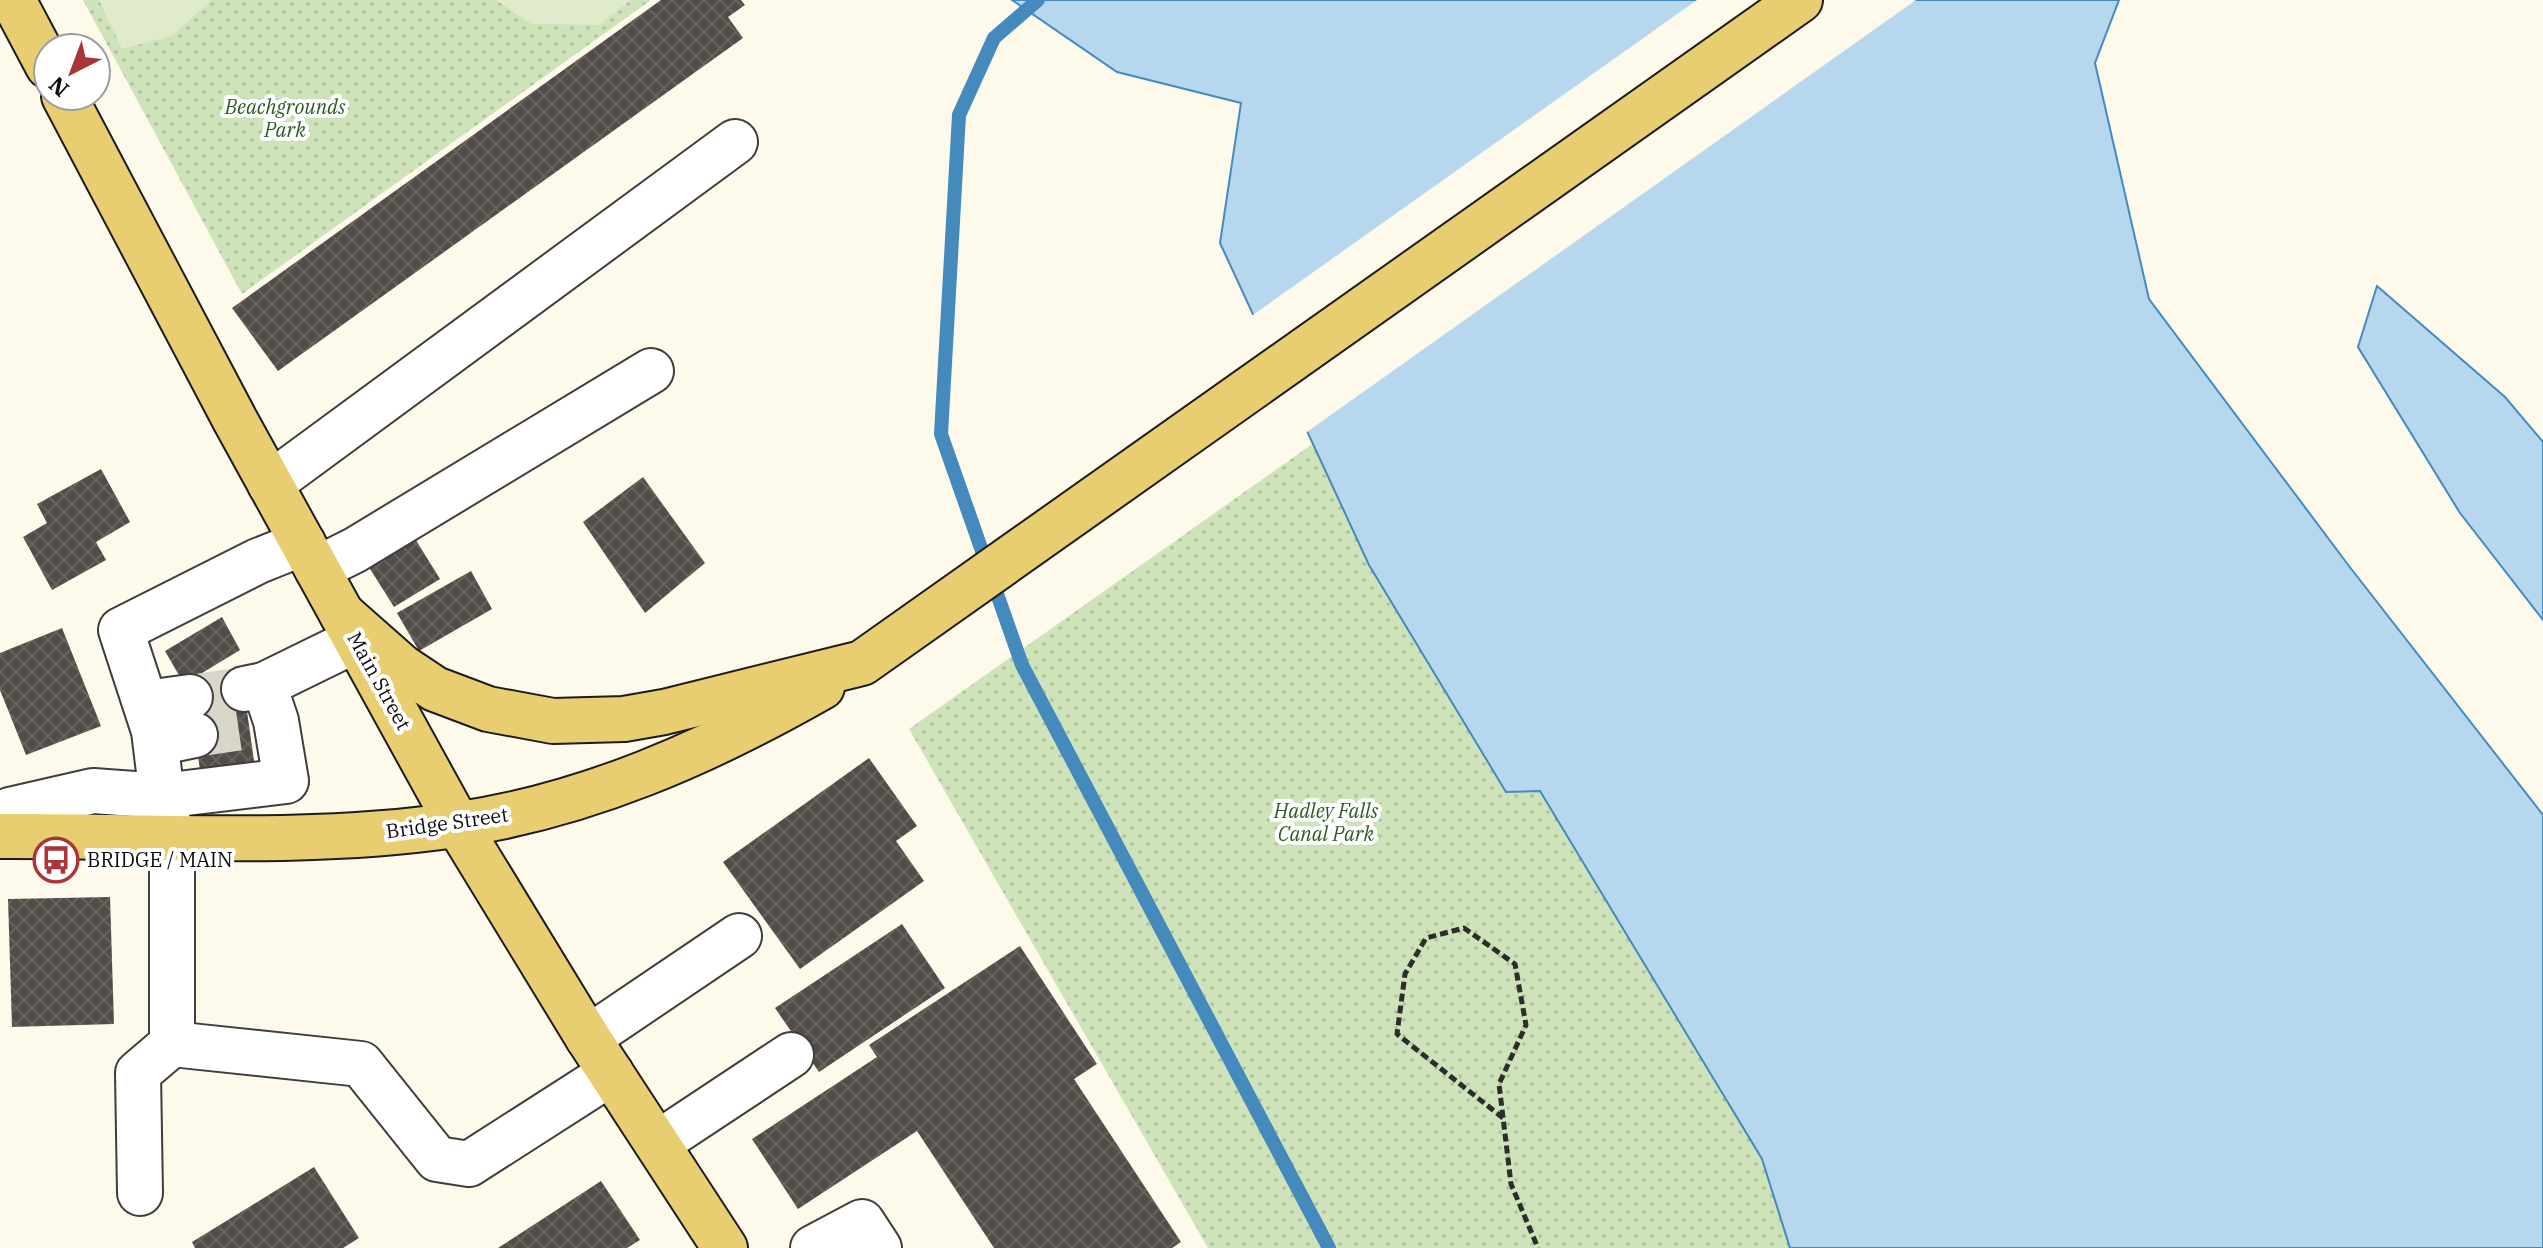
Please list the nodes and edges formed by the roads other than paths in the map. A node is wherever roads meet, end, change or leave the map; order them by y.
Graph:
1 (13, 0) edge
2 (1800, 0) edge
3 (32, 36) edge
4 (72, 112) edge
5 (735, 142) dead end
6 (651, 371) dead end
7 (270, 484) junction
8 (310, 556) junction
9 (349, 627) junction
10 (862, 663) junction
11 (162, 796) junction
12 (458, 825) junction
13 (7, 836) edge
14 (172, 838) junction
15 (739, 936) dead end
16 (172, 1044) junction
17 (791, 1055) dead end
18 (600, 1056) junction
19 (658, 1143) junction
20 (140, 1193) dead end
21 (725, 1248) edge
22 (813, 1248) edge
23 (879, 1248) edge

1 - 3 main road
2 - 10 main road, Bridge Street
4 - 7 main road, Main Street
5 - 7 lane
6 - 8 lane
7 - 8 main road, Main Street
8 - 9 main road, Main Street
8 - 11 lane
9 - 10 main road
9 - 11 lane
9 - 12 main road, Main Street
10 - 12 main road, Bridge Street
11 - 13 lane
11 - 14 lane
12 - 14 main road, Bridge Street
12 - 18 main road, Main Street
13 - 14 main road, Bridge Street
14 - 16 lane
15 - 18 lane
16 - 18 lane
16 - 20 lane
17 - 19 lane
18 - 19 main road, Main Street
19 - 21 main road, Main Street
22 - 23 lane

